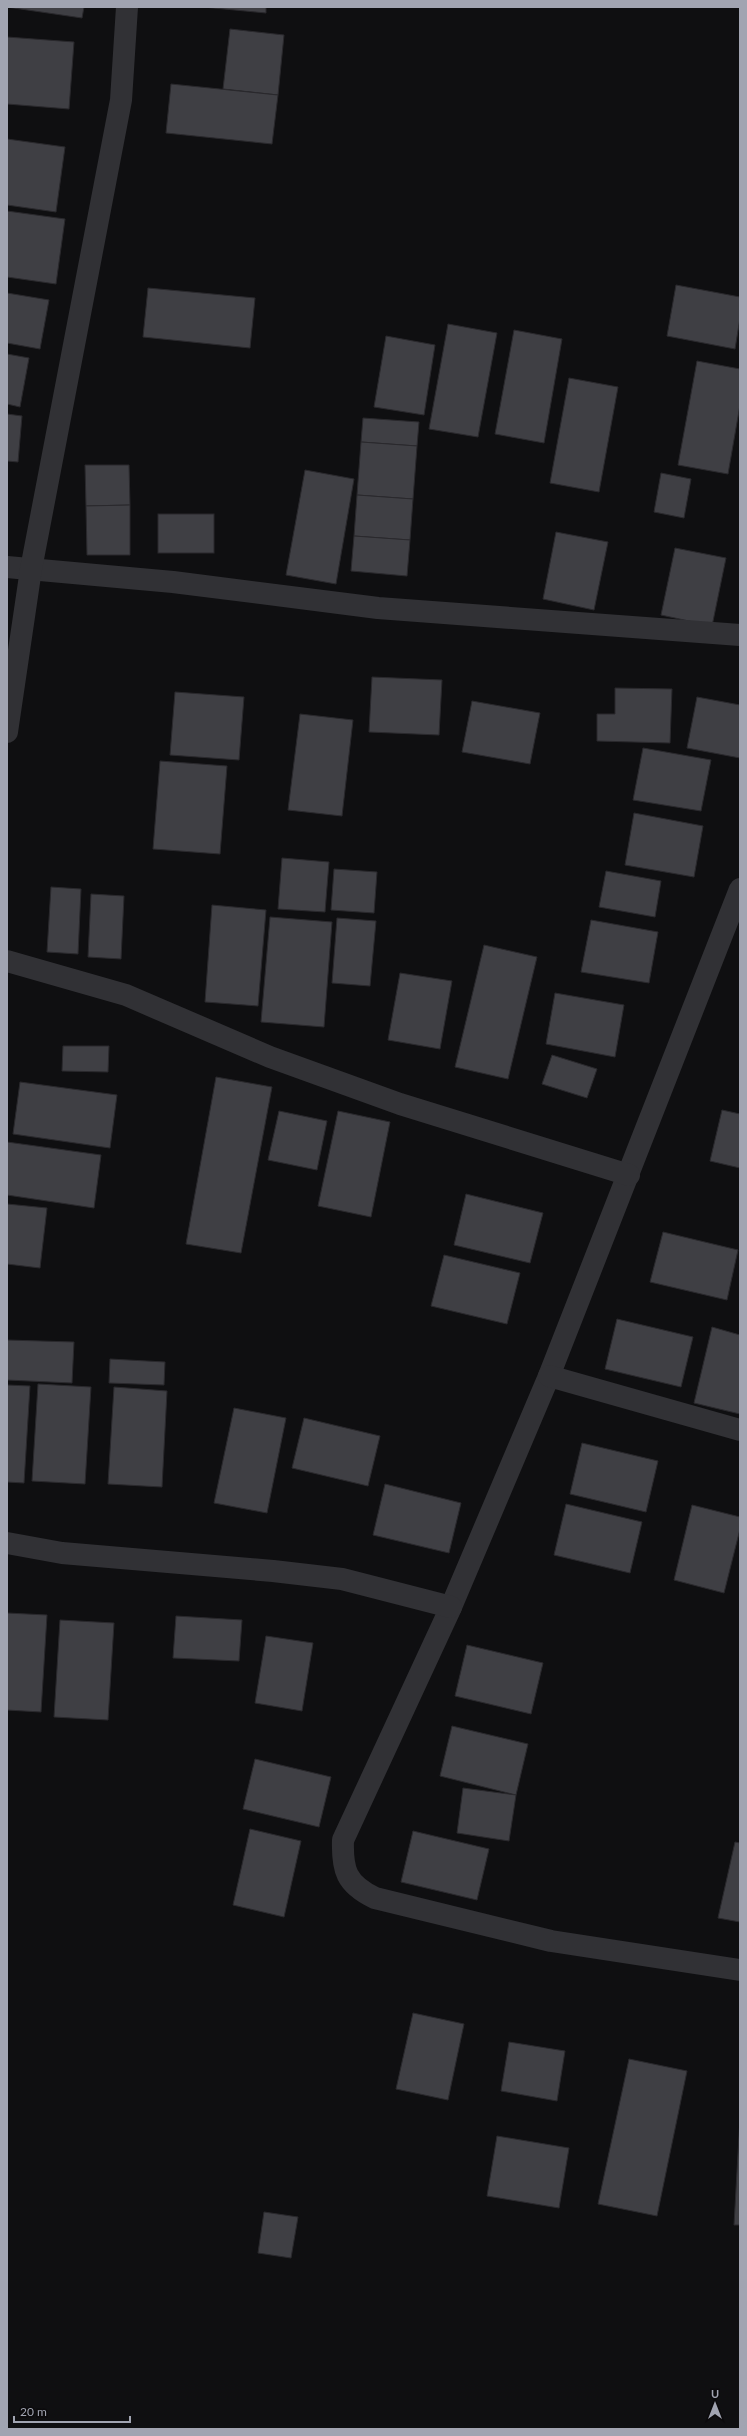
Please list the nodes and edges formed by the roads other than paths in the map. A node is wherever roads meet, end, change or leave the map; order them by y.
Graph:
1 (127, 7) edge
2 (7, 567) edge
3 (31, 569) junction
4 (740, 635) edge
5 (7, 732) edge
6 (740, 889) edge
7 (734, 922) edge
8 (7, 961) edge
9 (629, 1175) junction
10 (549, 1376) junction
11 (740, 1430) edge
12 (7, 1543) edge
13 (451, 1607) junction
14 (740, 1970) edge

1 - 3 street
2 - 3 street
3 - 4 street
3 - 5 street
6 - 7 street
7 - 9 street
8 - 9 street
9 - 10 street
10 - 11 street
10 - 13 street
12 - 13 street
13 - 14 street

